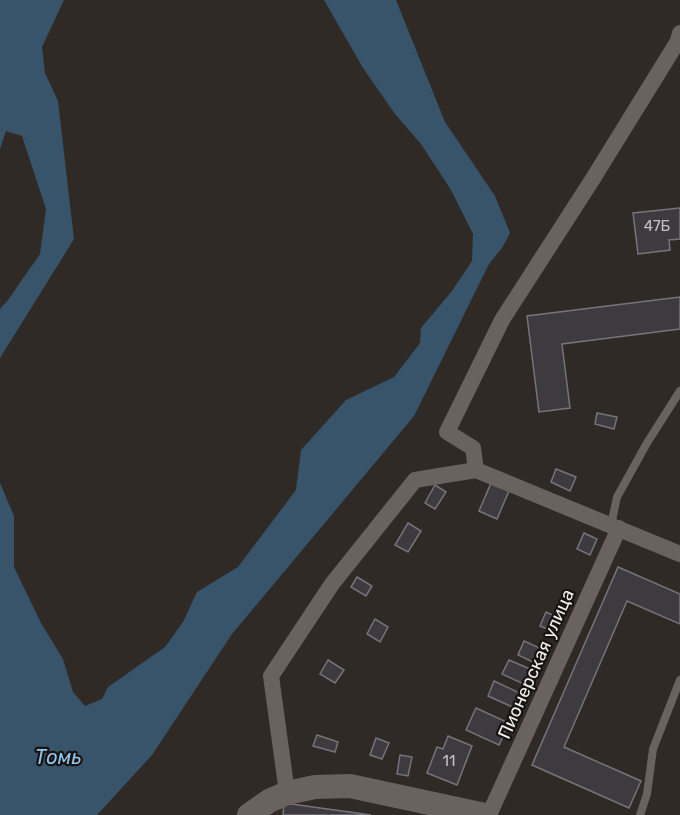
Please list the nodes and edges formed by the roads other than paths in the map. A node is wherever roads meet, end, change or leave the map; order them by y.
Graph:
1 (679, 39) edge
2 (680, 391) edge
3 (476, 470) junction
4 (615, 527) junction
5 (680, 554) edge
6 (680, 680) edge
7 (287, 793) junction
8 (249, 815) edge
9 (487, 815) edge
10 (640, 815) edge

1 - 3 street
2 - 4 lane
3 - 4 street
3 - 7 street
4 - 5 street
4 - 9 street, Пионерская улица
6 - 10 lane
7 - 8 main road
7 - 9 main road

